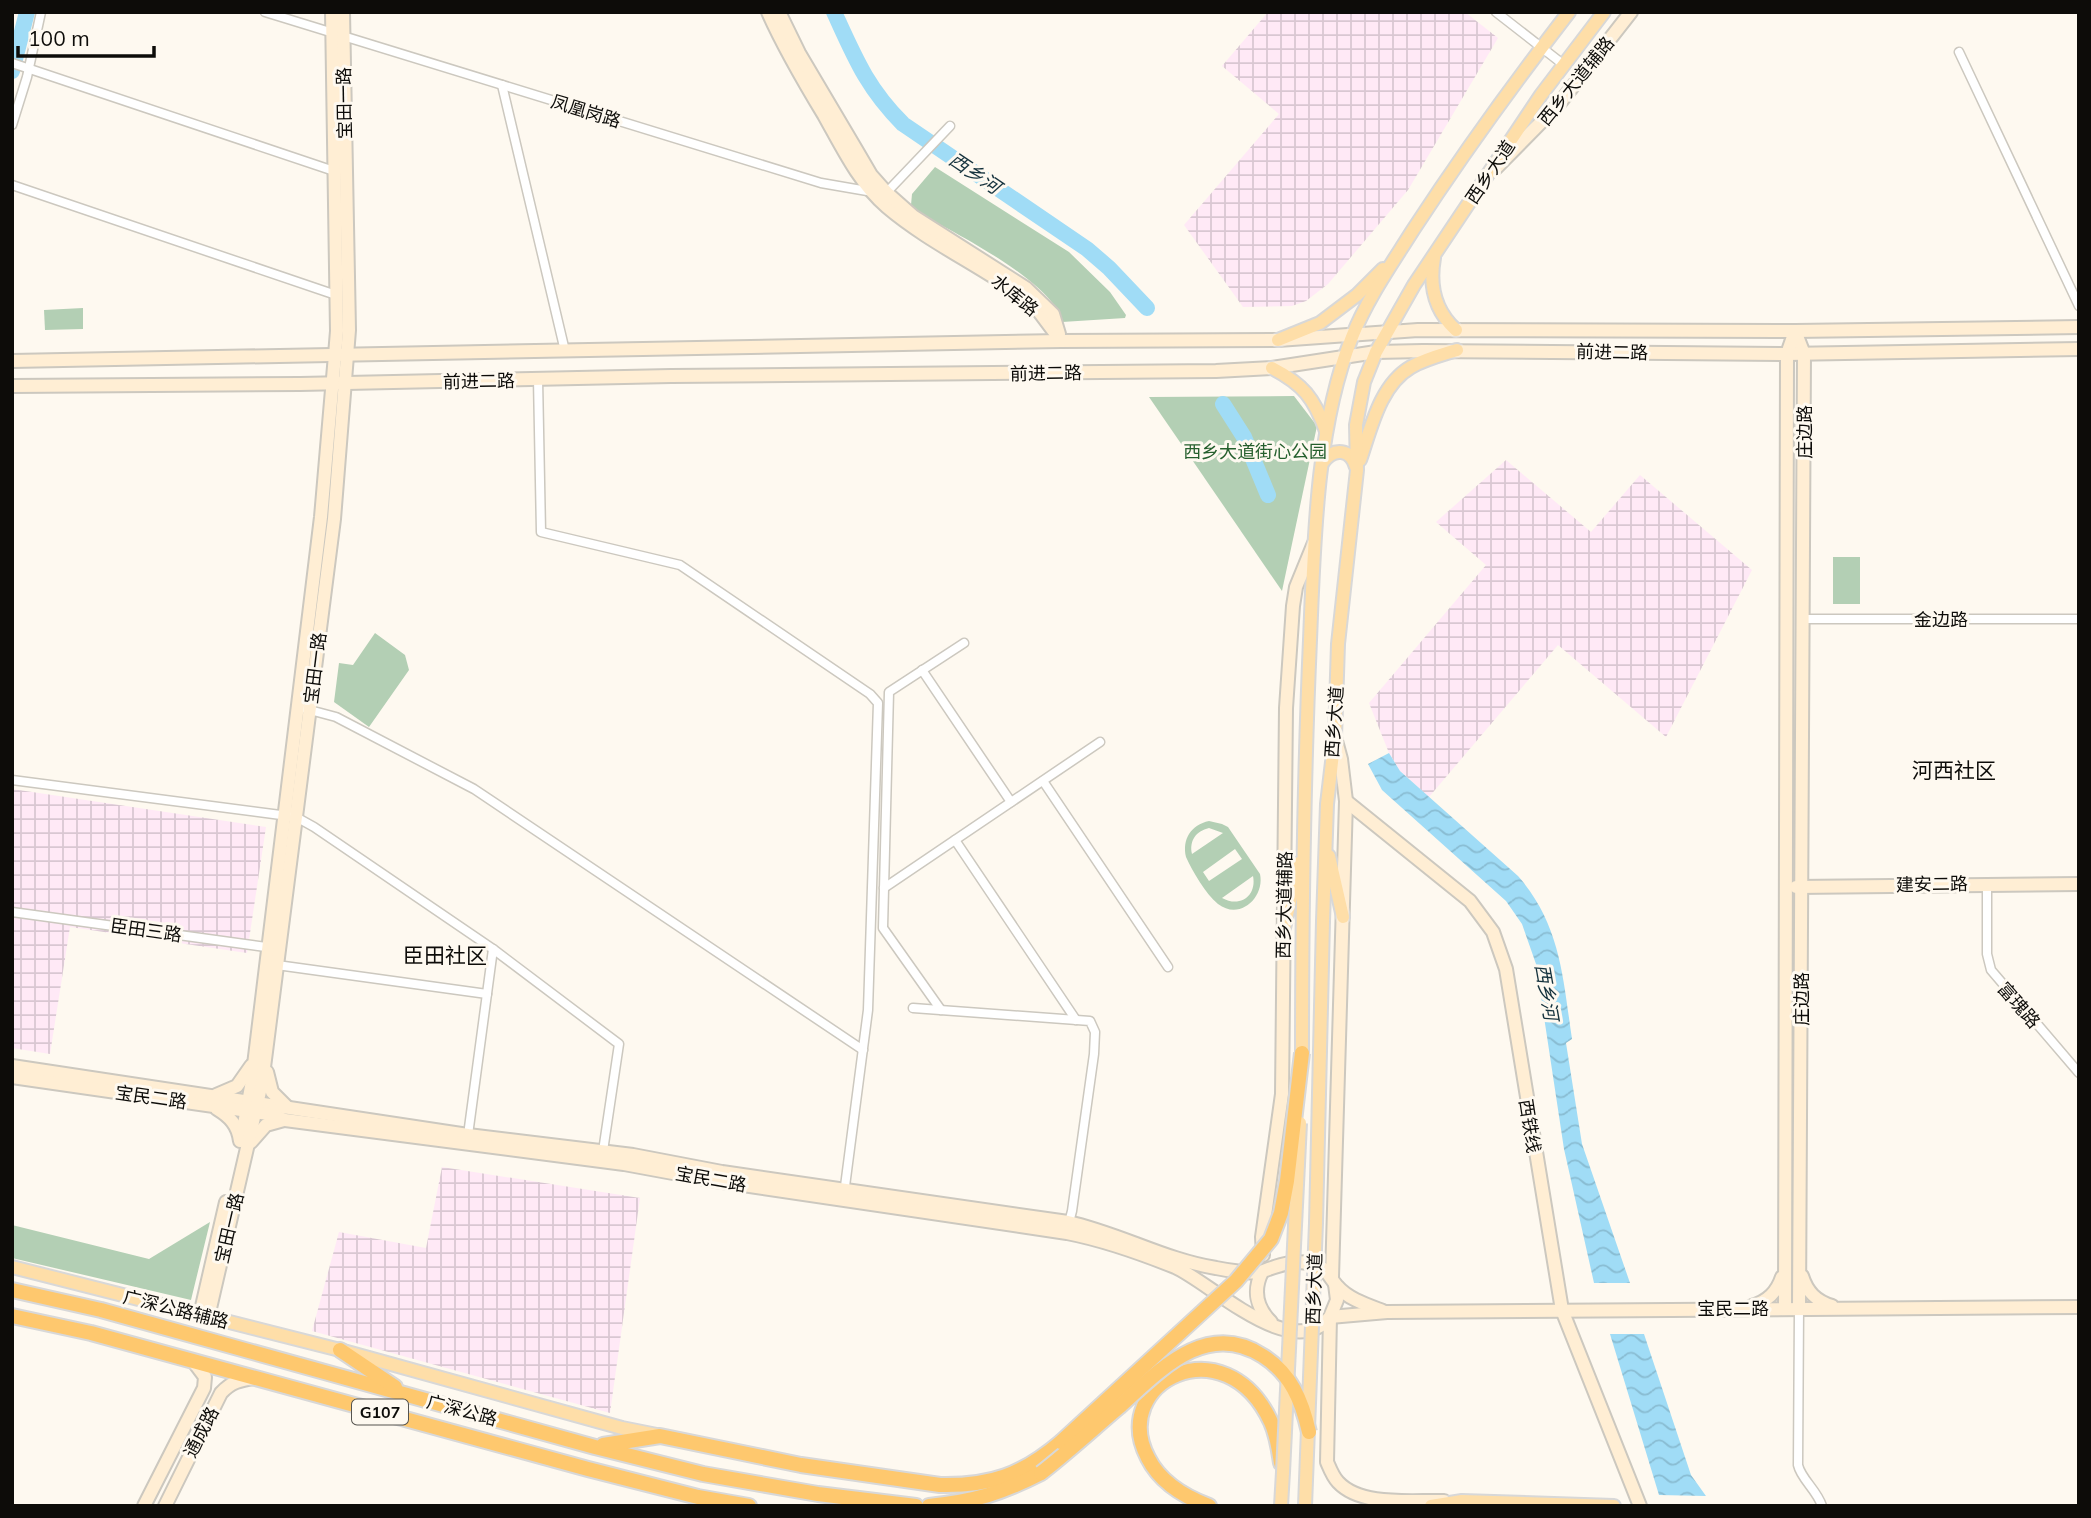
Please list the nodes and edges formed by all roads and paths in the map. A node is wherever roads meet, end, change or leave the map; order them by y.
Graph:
1 (41, 12) edge
2 (265, 12) edge
3 (332, 12) edge
4 (343, 12) edge
5 (768, 12) edge
6 (779, 12) edge
7 (1496, 12) edge
8 (1569, 12) edge
9 (1604, 12) edge
10 (1631, 12) edge
11 (338, 34) junction
12 (1541, 48) junction
13 (1959, 52) dead end
14 (12, 63) edge
15 (1564, 65) junction
16 (26, 68) junction
17 (502, 85) junction
18 (12, 125) edge
19 (950, 126) dead end
20 (334, 171) junction
21 (1488, 176) junction
22 (12, 185) edge
23 (873, 192) junction
24 (887, 193) junction
25 (1398, 254) junction
26 (1434, 254) junction
27 (336, 295) junction
28 (2079, 306) edge
29 (2079, 327) edge
30 (1456, 330) junction
31 (1387, 331) junction
32 (1796, 331) junction
33 (1353, 334) junction
34 (1278, 340) junction
35 (1061, 341) junction
36 (2079, 349) edge
37 (1457, 350) junction
38 (565, 351) junction
39 (1376, 352) junction
40 (1787, 354) junction
41 (1804, 354) junction
42 (341, 355) junction
43 (1345, 355) junction
44 (12, 361) edge
45 (1272, 368) junction
46 (538, 379) junction
47 (339, 384) junction
48 (12, 386) edge
49 (1326, 433) junction
50 (1323, 461) junction
51 (1357, 470) junction
52 (1315, 543) junction
53 (1803, 619) junction
54 (2079, 619) edge
55 (964, 643) dead end
56 (922, 670) junction
57 (304, 709) junction
58 (1335, 737) junction
59 (1100, 742) dead end
60 (12, 780) edge
61 (1043, 781) junction
62 (1346, 801) junction
63 (1011, 802) junction
64 (290, 816) junction
65 (1305, 835) junction
66 (1325, 838) junction
67 (955, 840) junction
68 (1987, 883) junction
69 (2079, 884) edge
70 (1786, 887) junction
71 (1802, 887) junction
72 (884, 888) junction
73 (12, 912) edge
74 (1343, 917) junction
75 (1284, 928) junction
76 (274, 948) junction
77 (493, 950) junction
78 (277, 965) junction
79 (1168, 967) dead end
80 (487, 994) junction
81 (913, 1008) dead end
82 (941, 1010) junction
83 (1076, 1020) junction
84 (863, 1050) junction
85 (1302, 1053) junction
86 (260, 1056) junction
87 (12, 1066) edge
88 (2079, 1073) edge
89 (12, 1077) edge
90 (148, 1091) junction
91 (212, 1101) junction
92 (252, 1106) junction
93 (286, 1113) junction
94 (468, 1135) junction
95 (244, 1144) junction
96 (603, 1151) junction
97 (844, 1195) junction
98 (1068, 1227) junction
99 (1262, 1237) junction
100 (1785, 1266) junction
101 (12, 1267) edge
102 (1799, 1268) junction
103 (1232, 1270) junction
104 (1264, 1270) junction
105 (1333, 1281) junction
106 (12, 1290) edge
107 (2079, 1307) edge
108 (1742, 1308) junction
109 (1785, 1308) junction
110 (1799, 1308) junction
111 (1843, 1308) junction
112 (1562, 1310) junction
113 (1387, 1312) junction
114 (12, 1316) edge
115 (204, 1316) junction
116 (1331, 1317) junction
117 (1279, 1327) junction
118 (340, 1350) junction
119 (193, 1361) junction
120 (254, 1378) junction
121 (405, 1394) junction
122 (1309, 1432) junction
123 (660, 1436) junction
124 (595, 1447) junction
125 (1283, 1472) junction
126 (1462, 1501) junction
127 (699, 1503) edge
128 (144, 1506) edge
129 (165, 1506) edge
130 (749, 1506) edge
131 (916, 1506) edge
132 (929, 1506) edge
133 (1209, 1506) edge
134 (1281, 1506) edge
135 (1305, 1506) edge
136 (1431, 1506) edge
137 (1614, 1506) edge
138 (1640, 1506) edge
139 (1822, 1506) edge

1 - 16 street
2 - 11 street, 凤凰岗路
3 - 11 main road, 宝田一路
4 - 11 main road, 宝田一路
5 - 23 main road, 水库路
6 - 24 main road, 水库路
7 - 12 street
8 - 12 main road, 西乡大道
9 - 15 main road, 西乡大道
10 - 21 main road, 西乡大道辅路
11 - 17 street, 凤凰岗路
11 - 20 main road, 宝田一路
11 - 42 main road, 宝田一路
12 - 15 street
12 - 25 main road, 西乡大道
13 - 28 street
14 - 16 street
15 - 21 main road, 西乡大道
16 - 18 street
16 - 20 street
17 - 23 street, 凤凰岗路
17 - 38 street
19 - 24 street
20 - 27 main road, 宝田一路
21 - 26 main road, 西乡大道
22 - 27 street
23 - 24 street, 凤凰岗路
23 - 35 main road, 水库路
24 - 35 main road, 水库路
25 - 33 main road, 西乡大道
25 - 34 main road
26 - 30 main road
26 - 31 main road, 西乡大道
27 - 42 main road, 宝田一路
29 - 32 main road, 前进二路
30 - 31 main road, 前进二路
30 - 32 main road, 前进二路
31 - 33 main road, 前进二路
31 - 39 main road, 西乡大道
32 - 40 main road, 庄边路
32 - 41 main road, 庄边路
33 - 34 main road, 前进二路
33 - 43 main road, 西乡大道
34 - 35 main road, 前进二路
35 - 38 main road, 前进二路
36 - 41 main road, 前进二路
37 - 39 main road, 前进二路
37 - 40 main road, 前进二路
37 - 51 main road
38 - 42 main road, 前进二路
39 - 43 main road, 前进二路
39 - 51 main road, 西乡大道
40 - 41 main road, 前进二路
40 - 70 main road, 庄边路
41 - 53 main road, 庄边路
42 - 44 main road, 前进二路
42 - 47 main road, 宝田一路
43 - 45 main road, 前进二路
43 - 49 main road, 西乡大道
45 - 46 main road, 前进二路
45 - 49 main road
46 - 47 main road, 前进二路
46 - 84 street
47 - 48 main road, 前进二路
47 - 57 main road, 宝田一路
49 - 50 main road, 西乡大道
50 - 51 main road
50 - 52 main road, 西乡大道
51 - 58 main road, 西乡大道
52 - 65 main road, 西乡大道
52 - 75 main road, 西乡大道辅路
53 - 54 street, 金边路
53 - 71 main road, 庄边路
55 - 56 street
56 - 63 street
56 - 72 street
57 - 64 main road, 宝田一路
57 - 84 street
58 - 62 main road
58 - 66 main road, 西乡大道
59 - 61 street
60 - 64 street
61 - 63 street
61 - 79 street
62 - 74 main road
62 - 112 main road, 西铁线
63 - 67 street
64 - 76 main road, 宝田一路
64 - 77 street
65 - 75 main road
65 - 85 main road, 西乡大道
66 - 74 main road
66 - 122 main road, 西乡大道, bridge
67 - 72 street
67 - 83 street
68 - 69 main road, 建安二路
68 - 71 main road, 建安二路
68 - 88 street, 富瑰路
70 - 71 main road, 建安二路
70 - 100 main road, 庄边路
71 - 102 main road, 庄边路
72 - 82 street
73 - 76 street, 臣田三路
74 - 105 main road
75 - 99 main road, 西乡大道辅路
76 - 78 main road, 宝田一路
76 - 86 main road, 宝田一路
77 - 80 street
77 - 96 street
78 - 80 street
78 - 86 main road, 宝田一路
80 - 94 street
81 - 82 street
82 - 83 street
83 - 98 street
84 - 97 street
85 - 123 highway, bridge
85 - 125 main road, 西乡大道, bridge
86 - 91 main road
86 - 92 main road, 宝田一路
86 - 93 main road
87 - 90 main road, 宝民二路
89 - 90 main road, 宝民二路
90 - 91 main road, 宝民二路
91 - 92 main road, 宝民二路
91 - 95 main road
92 - 93 main road, 宝民二路
92 - 95 main road, 宝田一路
93 - 94 main road, 宝民二路
93 - 95 main road
93 - 97 main road, 宝民二路
94 - 96 main road, 宝民二路
95 - 115 main road, 宝田一路
96 - 97 main road, 宝民二路
97 - 98 main road, 宝民二路
98 - 103 main road, 宝民二路
98 - 117 main road, 宝民二路
99 - 103 main road
99 - 104 main road, 西乡大道辅路
100 - 108 main road
100 - 109 main road, 庄边路
101 - 115 main road, 广深公路辅路
102 - 110 main road, 庄边路
102 - 111 main road
103 - 104 main road, 宝民二路
104 - 105 main road, 宝民二路
104 - 117 main road, 西乡大道辅路
105 - 113 main road, 宝民二路
105 - 116 main road
106 - 121 highway, 广深公路 / G107
107 - 111 main road, 宝民二路
108 - 109 main road, 宝民二路
108 - 112 main road, 宝民二路
109 - 110 main road, 宝民二路
110 - 111 main road, 宝民二路
110 - 139 street, 庄边路
112 - 113 main road, 宝民二路
112 - 138 main road, 西铁线
113 - 116 main road, 宝民二路
114 - 119 highway, 广深公路 / G107
115 - 118 main road, 广深公路辅路
116 - 117 main road, 宝民二路
116 - 126 main road
118 - 121 highway
118 - 123 main road, 广深公路辅路
119 - 120 highway, 广深公路 / G107
119 - 128 main road, 通成路
120 - 127 highway, 广深公路 / G107
120 - 129 main road, 通成路
121 - 124 highway, 广深公路 / G107
122 - 132 highway, bridge
122 - 135 main road, 西乡大道, bridge
123 - 124 highway
124 - 131 highway, 广深公路 / G107
125 - 133 highway, bridge
125 - 134 main road, 西乡大道
126 - 136 main road
126 - 137 main road
127 - 130 highway, 广深公路 / G107

